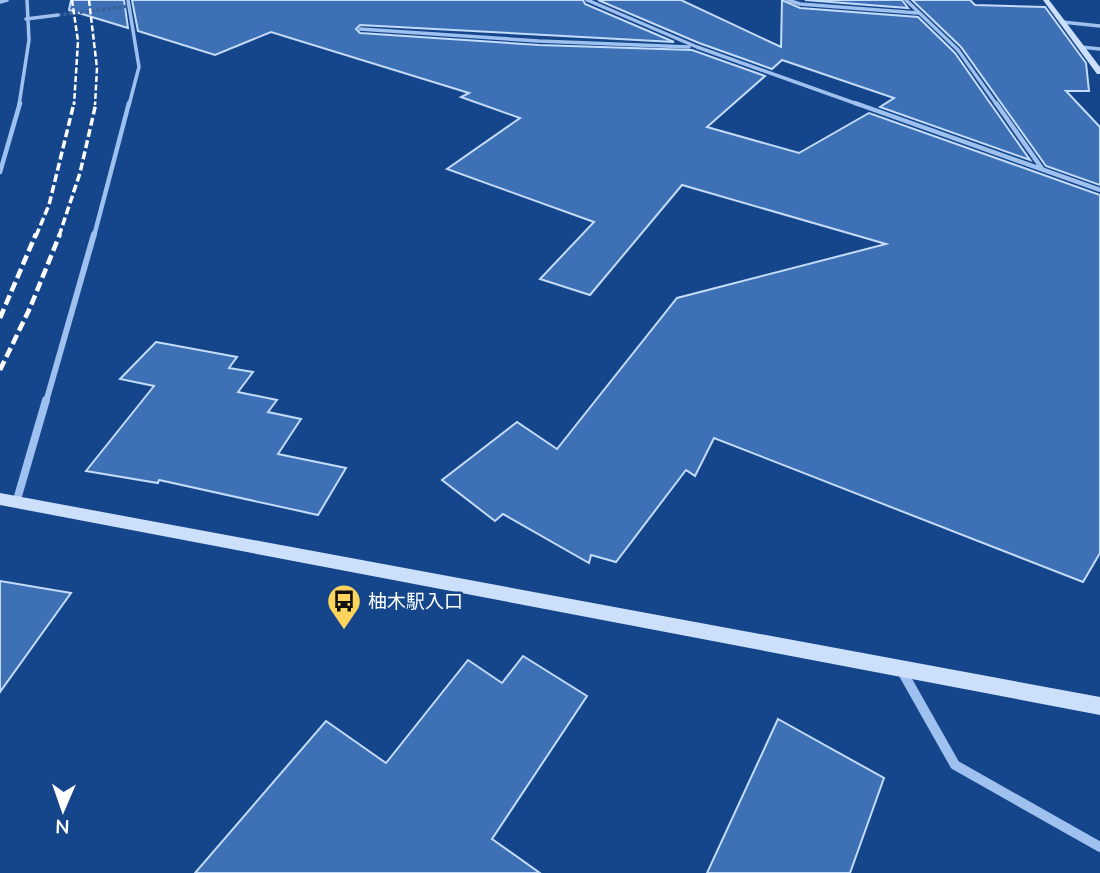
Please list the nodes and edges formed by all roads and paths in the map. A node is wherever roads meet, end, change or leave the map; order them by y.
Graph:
1 (7, 0) edge
2 (27, 0) edge
3 (128, 0) edge
4 (587, 0) edge
5 (788, 0) edge
6 (906, 0) edge
7 (1046, 0) edge
8 (0, 2) edge
9 (918, 13) junction
10 (58, 15) tunnel mouth
11 (26, 19) junction
12 (1062, 22) junction
13 (1100, 26) edge
14 (360, 29) dead end
15 (697, 47) junction
16 (1081, 47) junction
17 (1100, 49) edge
18 (1100, 72) edge
19 (1043, 170) junction
20 (0, 172) edge
21 (1100, 190) edge
22 (8, 501) edge
23 (901, 668) junction
24 (1100, 706) edge
25 (1100, 846) edge

1 - 8 street
2 - 11 street
3 - 22 street
4 - 15 street
5 - 9 street
6 - 9 street
7 - 12 street
9 - 19 street
10 - 11 street
11 - 20 street
12 - 13 street
12 - 16 street
14 - 15 street
15 - 19 street
16 - 17 street
16 - 18 street
19 - 21 street
22 - 23 street
23 - 24 street
23 - 25 street

